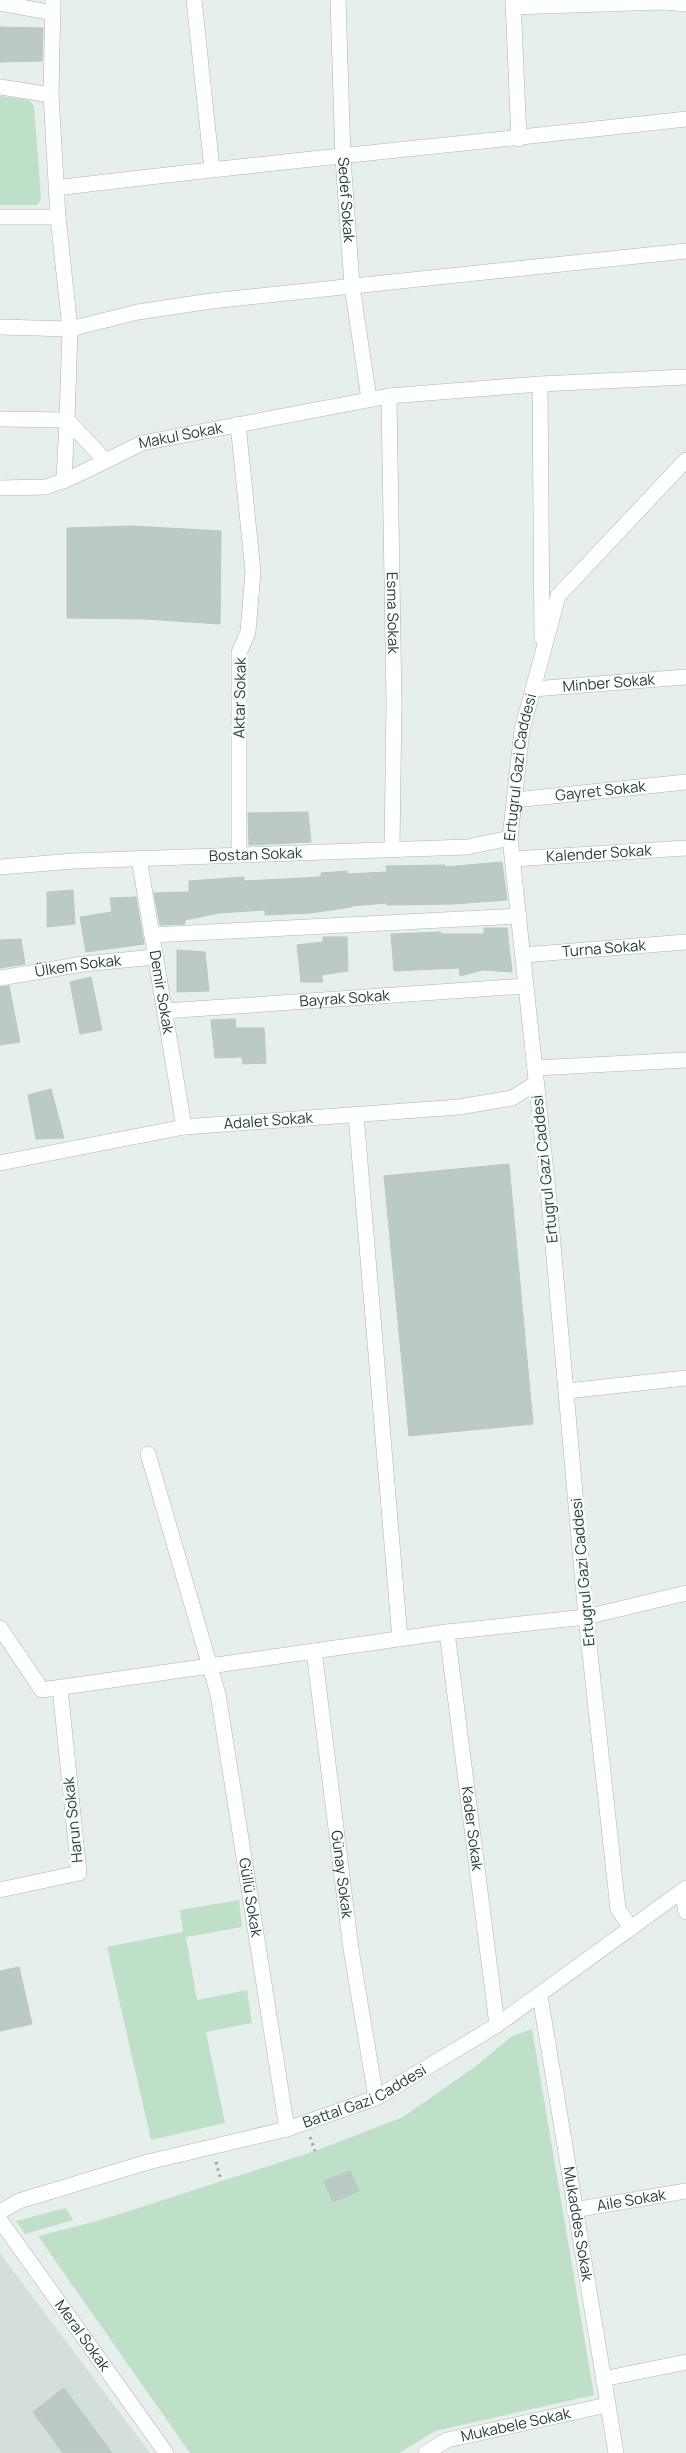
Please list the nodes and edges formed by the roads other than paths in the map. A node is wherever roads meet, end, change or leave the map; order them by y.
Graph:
1 (194, 0) edge
2 (338, 0) edge
3 (0, 3) edge
4 (513, 4) edge
5 (686, 4) edge
6 (53, 6) edge
7 (0, 87) edge
8 (52, 95) junction
9 (686, 119) edge
10 (519, 139) junction
11 (343, 158) junction
12 (212, 169) junction
13 (56, 188) junction
14 (0, 217) edge
15 (58, 217) junction
16 (686, 251) edge
17 (352, 286) junction
18 (0, 327) edge
19 (70, 329) junction
20 (686, 377) edge
21 (540, 384) junction
22 (389, 396) junction
23 (369, 399) junction
24 (0, 419) edge
25 (67, 420) junction
26 (238, 424) junction
27 (105, 460) junction
28 (686, 460) edge
29 (64, 481) junction
30 (0, 488) edge
31 (542, 656) junction
32 (686, 677) edge
33 (533, 689) junction
34 (686, 782) edge
35 (515, 800) junction
36 (510, 838) junction
37 (686, 848) edge
38 (392, 849) junction
39 (239, 855) junction
40 (139, 858) junction
41 (513, 859) junction
42 (0, 867) edge
43 (518, 916) junction
44 (152, 935) junction
45 (686, 942) edge
46 (523, 955) junction
47 (155, 957) junction
48 (0, 978) edge
49 (526, 986) junction
50 (164, 1012) junction
51 (686, 1060) edge
52 (535, 1075) junction
53 (356, 1115) junction
54 (184, 1127) junction
55 (0, 1163) edge
56 (686, 1378) edge
57 (566, 1391) junction
58 (148, 1454) dead end
59 (686, 1592) edge
60 (586, 1617) junction
61 (0, 1628) edge
62 (447, 1632) junction
63 (400, 1638) junction
64 (314, 1651) junction
65 (211, 1666) junction
66 (60, 1688) junction
67 (684, 1889) edge
68 (0, 1890) edge
69 (686, 1912) edge
70 (631, 1928) junction
71 (540, 1996) junction
72 (497, 2025) junction
73 (376, 2098) junction
74 (287, 2129) junction
75 (686, 2190) edge
76 (574, 2210) junction
77 (0, 2212) edge
78 (0, 2220) edge
79 (686, 2362) edge
80 (603, 2379) junction
81 (608, 2405) junction
82 (166, 2453) edge
83 (426, 2453) edge
84 (616, 2453) edge

1 - 12 street
2 - 11 street, Sedef Sokak
3 - 6 street
4 - 5 street
4 - 10 street
6 - 8 street
7 - 8 street
8 - 13 street
9 - 10 street
10 - 11 street
11 - 12 street
11 - 17 street, Sedef Sokak
12 - 13 street
13 - 15 street
14 - 15 street
15 - 19 street
16 - 17 street
17 - 19 street
17 - 23 street, Sedef Sokak
18 - 19 street
19 - 25 street
20 - 21 street
21 - 22 street
21 - 31 street
22 - 23 street
22 - 38 street, Esma Sokak
23 - 26 street, Makul Sokak
24 - 25 street
25 - 27 street
25 - 29 street
26 - 27 street, Makul Sokak
26 - 39 street, Aktar Sokak
27 - 29 street, Makul Sokak
28 - 31 street, Ertugrul Gazi Caddesi
29 - 30 street, Makul Sokak
31 - 33 street, Ertugrul Gazi Caddesi
32 - 33 street, Minber Sokak
33 - 35 street, Ertugrul Gazi Caddesi
34 - 35 street, Gayret Sokak
35 - 36 street, Ertugrul Gazi Caddesi
36 - 38 street, Bostan Sokak
36 - 41 street, Ertugrul Gazi Caddesi
37 - 41 street, Kalender Sokak
38 - 39 street, Bostan Sokak
39 - 40 street, Bostan Sokak
40 - 42 street, Bostan Sokak
40 - 44 street, Demir Sokak
41 - 43 street, Ertugrul Gazi Caddesi
43 - 44 street
43 - 46 street, Ertugrul Gazi Caddesi
44 - 47 street, Demir Sokak
45 - 46 street, Turna Sokak
46 - 49 street, Ertugrul Gazi Caddesi
47 - 48 street, Ülkem Sokak
47 - 50 street, Demir Sokak
49 - 50 street, Bayrak Sokak
49 - 52 street, Ertugrul Gazi Caddesi
50 - 54 street, Demir Sokak
51 - 52 street
52 - 53 street, Adalet Sokak
52 - 57 street, Ertugrul Gazi Caddesi
53 - 54 street, Adalet Sokak
53 - 63 street
54 - 55 street, Adalet Sokak
56 - 57 street
57 - 60 street, Ertugrul Gazi Caddesi
58 - 65 street, Güllü Sokak
59 - 60 street
60 - 62 street
60 - 70 street, Ertugrul Gazi Caddesi
61 - 66 street
62 - 63 street
62 - 72 street, Kader Sokak
63 - 64 street
64 - 65 street
64 - 73 street, Günay Sokak
65 - 66 street
65 - 74 street, Güllü Sokak
66 - 68 street, Harun Sokak
67 - 69 street
67 - 70 street, Battal Gazi Caddesi
70 - 71 street, Battal Gazi Caddesi
71 - 72 street, Battal Gazi Caddesi
71 - 76 street, Mukaddes Sokak
72 - 73 street, Battal Gazi Caddesi
73 - 74 street, Battal Gazi Caddesi
74 - 77 street, Battal Gazi Caddesi
75 - 76 street, Aile Sokak
76 - 80 street, Mukaddes Sokak
78 - 82 street, Meral Sokak
79 - 80 street
80 - 81 street, Mukaddes Sokak
81 - 83 street, Mukabele Sokak
81 - 84 street, Mukaddes Sokak

